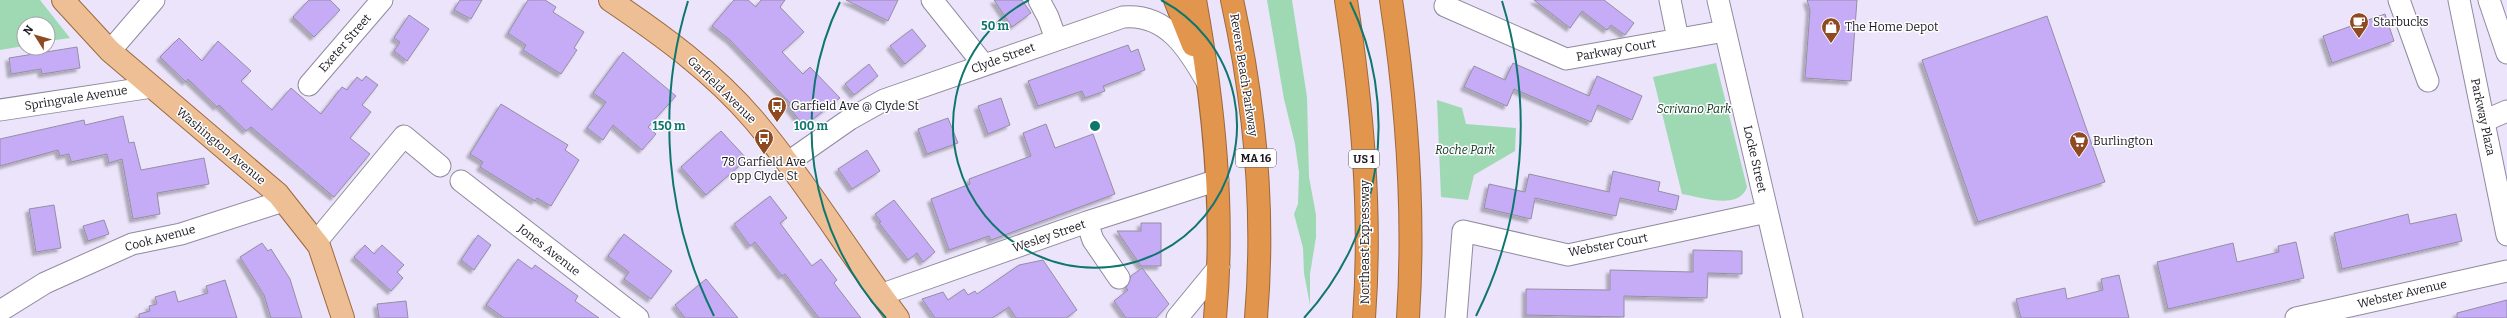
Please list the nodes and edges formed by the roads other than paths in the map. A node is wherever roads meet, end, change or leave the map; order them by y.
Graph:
1 (62, 0) edge
2 (154, 0) edge
3 (382, 0) edge
4 (610, 0) edge
5 (932, 0) edge
6 (1039, 0) edge
7 (1175, 0) edge
8 (1195, 0) edge
9 (1232, 0) edge
10 (1346, 0) edge
11 (1391, 0) edge
12 (1405, 0) edge
13 (1670, 0) edge
14 (1718, 0) edge
15 (2399, 0) edge
16 (2459, 0) edge
17 (2489, 0) edge
18 (1445, 6) dead end
19 (1725, 31) junction
20 (1678, 39) junction
21 (1056, 40) junction
22 (110, 51) junction
23 (2507, 53) edge
24 (1399, 61) junction
25 (984, 65) junction
26 (2428, 81) dead end
27 (1207, 82) junction
28 (309, 85) dead end
29 (152, 87) junction
30 (0, 110) edge
31 (2507, 110) edge
32 (2484, 121) junction
33 (787, 163) junction
34 (440, 166) dead end
35 (1218, 180) junction
36 (461, 182) dead end
37 (283, 201) junction
38 (1767, 212) junction
39 (1087, 222) junction
40 (2507, 235) edge
41 (316, 242) junction
42 (1219, 266) junction
43 (2507, 270) edge
44 (1119, 278) dead end
45 (880, 295) junction
46 (0, 311) edge
47 (343, 318) edge
48 (638, 318) edge
49 (898, 318) edge
50 (1177, 318) edge
51 (1215, 318) edge
52 (1256, 318) edge
53 (1364, 318) edge
54 (1408, 318) edge
55 (1456, 318) edge
56 (1792, 318) edge
57 (2296, 318) edge

1 - 22 main road, Washington Avenue
2 - 22 street
3 - 28 street, Exeter Street
4 - 33 main road, Garfield Avenue
5 - 25 street
6 - 21 street
7 - 27 highway
8 - 27 highway
9 - 52 highway, Revere Beach Parkway / MA 16
10 - 53 highway, Northeast Expressway / US 1
11 - 24 highway
12 - 24 highway
13 - 20 street
14 - 19 street, Locke Street
15 - 26 street
16 - 32 street, Parkway Plaza
17 - 23 street
18 - 20 street, Parkway Court
19 - 20 street, Parkway Court
19 - 38 street, Locke Street
21 - 25 street, Clyde Street
21 - 27 street, Clyde Street
22 - 29 main road, Washington Avenue
24 - 54 highway
25 - 33 street, Clyde Street
27 - 35 highway
29 - 30 street, Springvale Avenue
29 - 37 main road, Washington Avenue
31 - 32 street
32 - 40 street, Parkway Plaza
33 - 45 main road, Garfield Avenue
34 - 41 street
35 - 39 street, Wesley Street
35 - 42 highway
36 - 48 street, Jones Avenue
37 - 41 main road, Washington Avenue
37 - 46 street, Cook Avenue
38 - 55 street, Webster Court
38 - 56 street, Locke Street
39 - 44 street
39 - 45 street, Wesley Street
41 - 47 main road, Washington Avenue
42 - 50 street
42 - 51 highway
43 - 57 street, Webster Avenue
45 - 49 main road, Garfield Avenue

